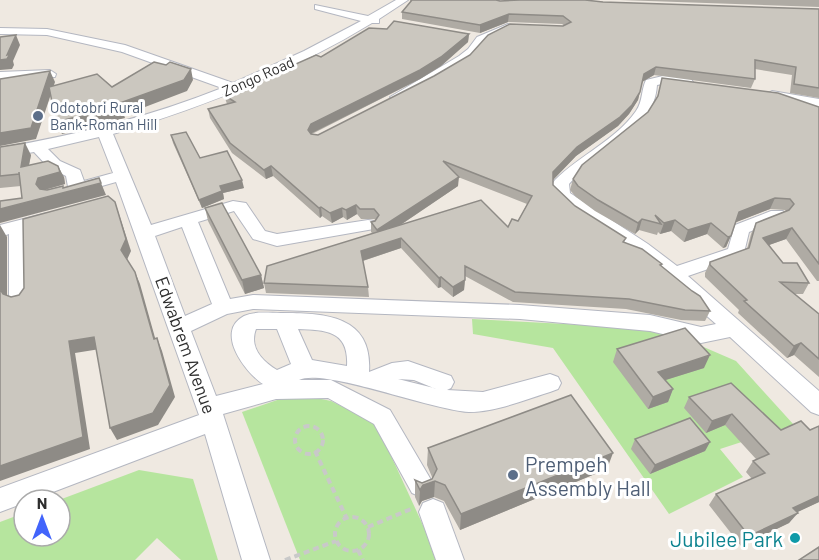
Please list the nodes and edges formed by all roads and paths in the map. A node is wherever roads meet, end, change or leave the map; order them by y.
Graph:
1 (403, 0) edge
2 (320, 7) dead end
3 (371, 20) junction
4 (393, 24) edge
5 (525, 27) edge
6 (0, 31) edge
7 (50, 74) edge
8 (0, 76) edge
9 (702, 84) edge
10 (235, 88) junction
11 (760, 94) edge
12 (388, 102) edge
13 (819, 103) edge
14 (105, 133) junction
15 (39, 148) junction
16 (0, 153) edge
17 (121, 176) junction
18 (62, 214) edge
19 (777, 215) edge
20 (188, 219) junction
21 (368, 225) dead end
22 (9, 229) edge
23 (145, 233) junction
24 (674, 274) junction
25 (19, 300) edge
26 (224, 307) junction
27 (285, 322) junction
28 (178, 328) junction
29 (736, 328) junction
30 (304, 368) junction
31 (365, 380) junction
32 (443, 382) dead end
33 (550, 383) dead end
34 (278, 386) junction
35 (819, 405) edge
36 (211, 414) junction
37 (315, 451) junction
38 (0, 500) edge
39 (424, 501) junction
40 (347, 519) junction
41 (368, 527) junction
42 (336, 541) junction
43 (358, 550) junction
44 (256, 560) edge
45 (285, 560) edge
46 (363, 560) edge
47 (450, 560) edge

1 - 3 street, Zongo Road
2 - 3 street
3 - 4 street
3 - 10 street, Zongo Road
5 - 12 street
6 - 10 street
7 - 8 street
9 - 24 street
10 - 14 street, Zongo Road
11 - 13 street
14 - 15 street, Zongo Road
14 - 17 street, Edwabrem Avenue
15 - 16 street, Zongo Road
15 - 17 street
17 - 23 street, Edwabrem Avenue
18 - 22 street
19 - 24 street
20 - 21 street
20 - 23 street
20 - 26 street
22 - 25 street
23 - 28 street, Edwabrem Avenue
24 - 29 street
26 - 28 street
26 - 29 street
27 - 30 street
27 - 31 street
27 - 34 street
28 - 36 street, Edwabrem Avenue
29 - 35 street
30 - 31 street
30 - 34 street
31 - 32 street
31 - 33 street
34 - 36 street
34 - 39 street
36 - 38 street
36 - 44 street, Edwabrem Avenue
37 - 37 path
37 - 40 path
39 - 41 path
39 - 47 street
40 - 41 path
40 - 42 path
41 - 43 path
42 - 43 path
42 - 45 path
43 - 46 path

